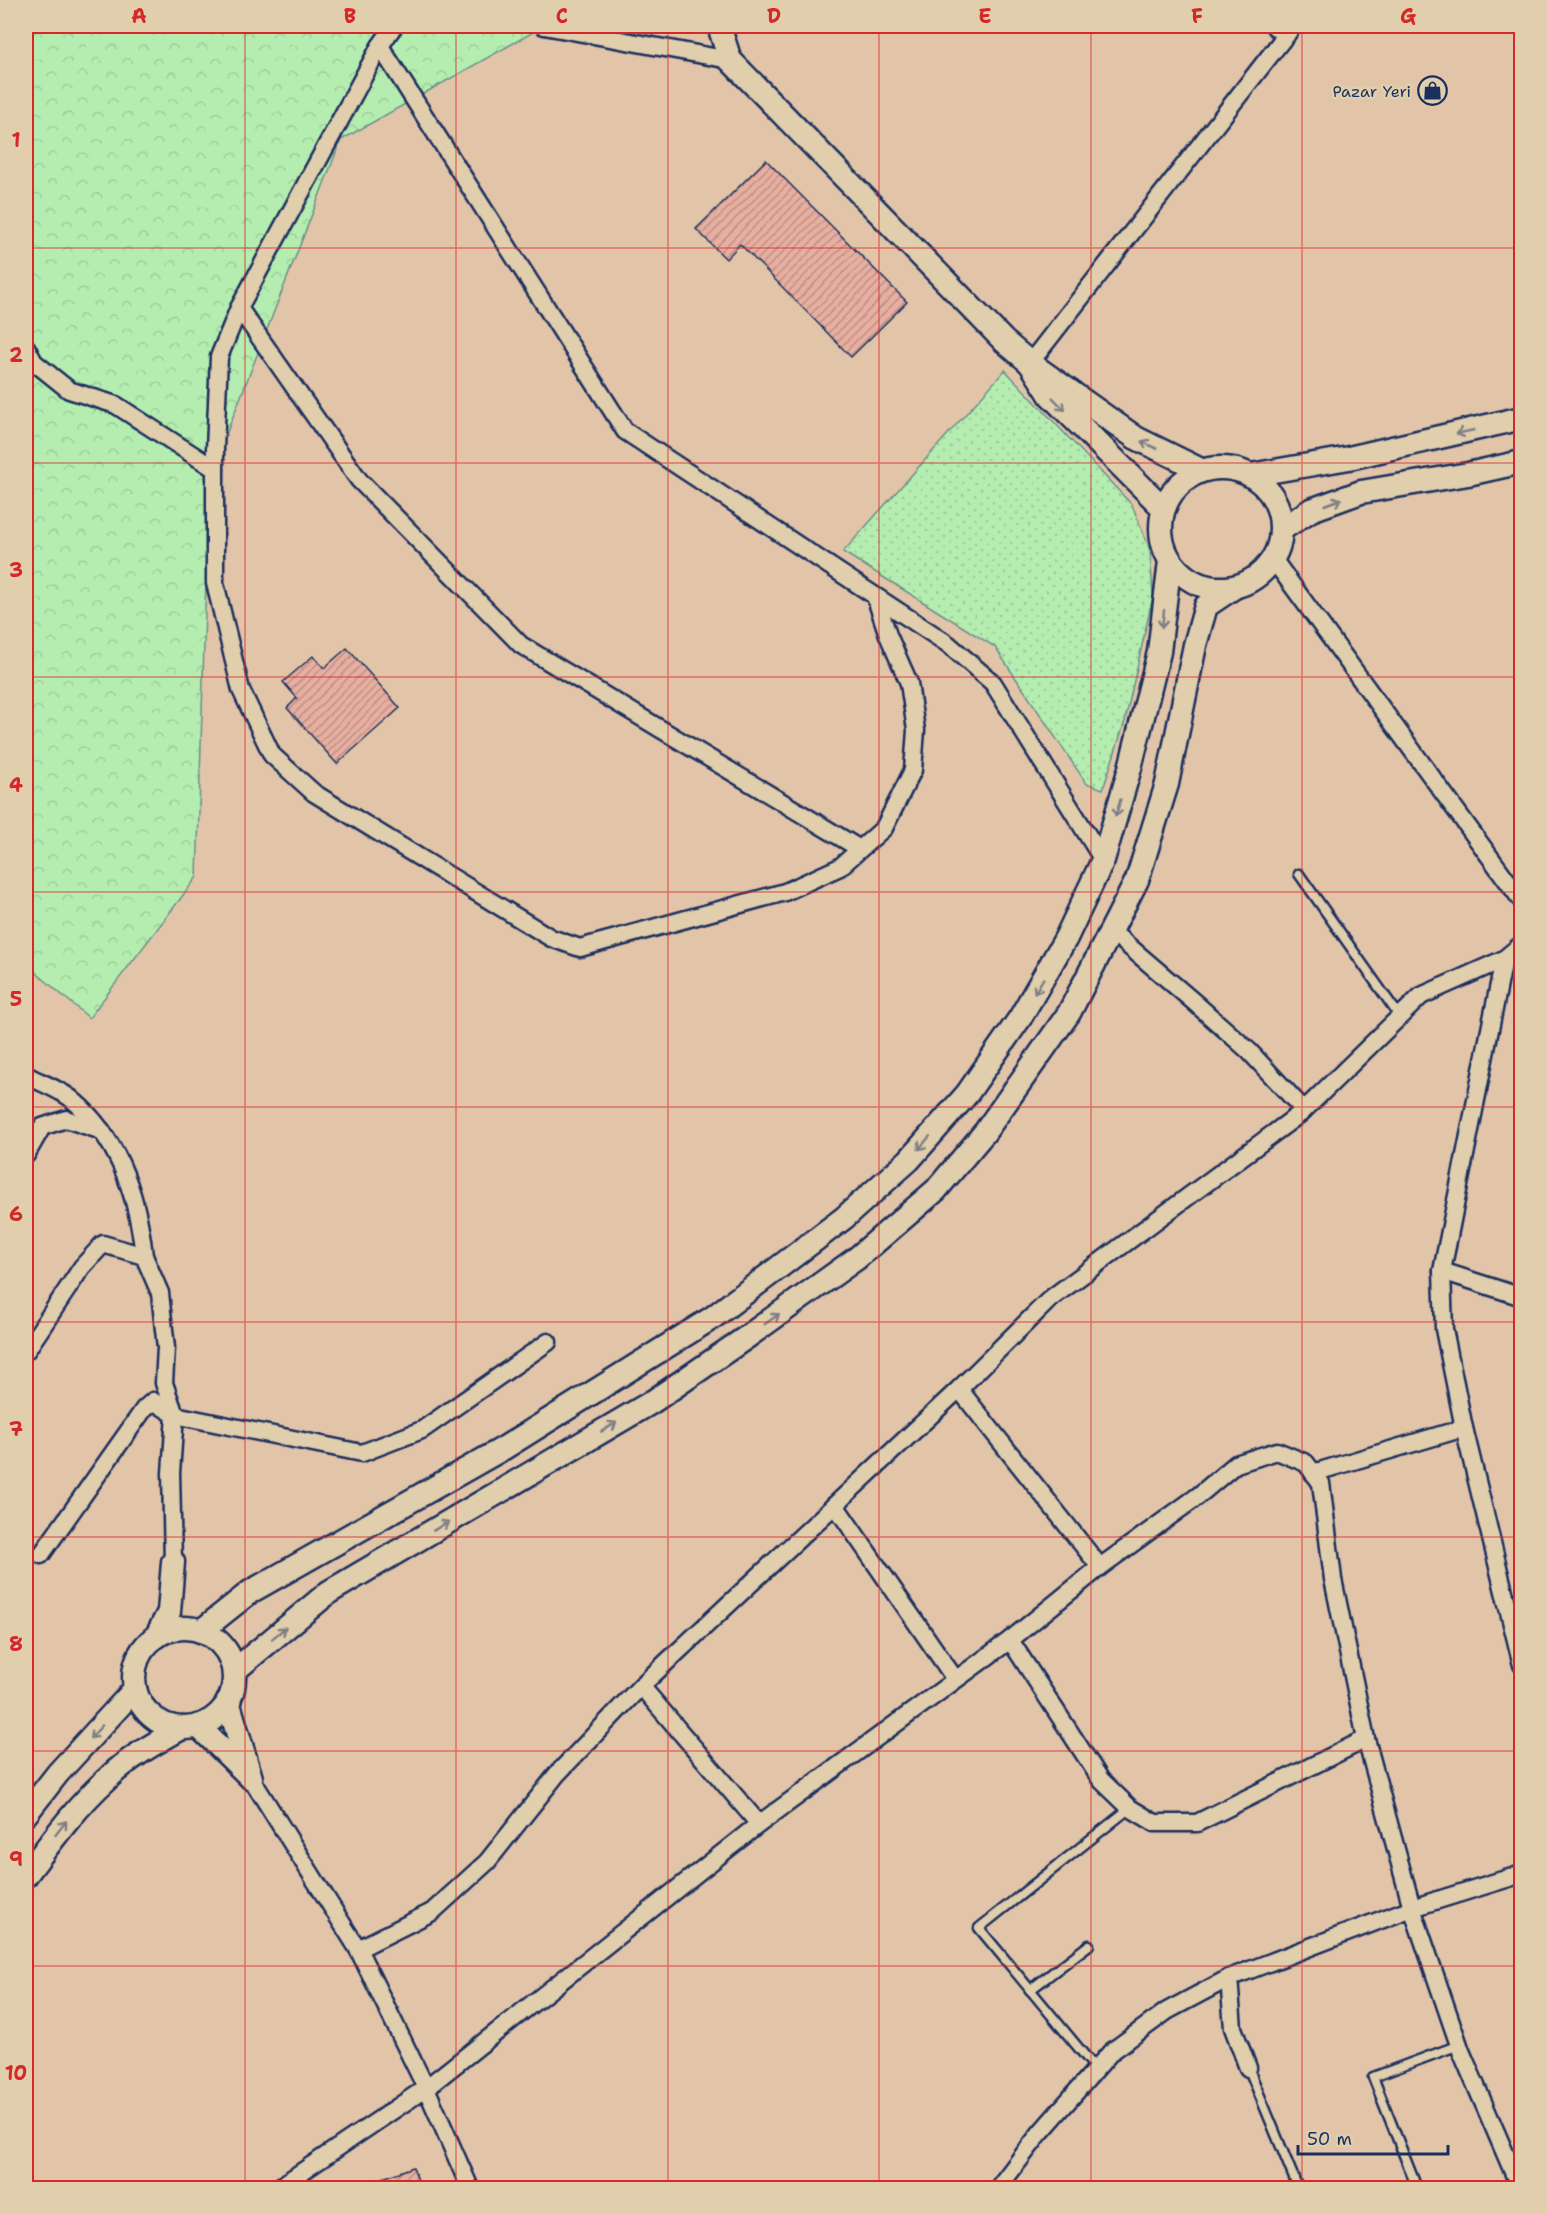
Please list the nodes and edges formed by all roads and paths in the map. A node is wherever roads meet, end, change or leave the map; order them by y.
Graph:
1 (394, 26) edge
2 (544, 26) edge
3 (719, 26) edge
4 (1284, 29) edge
5 (380, 46) junction
6 (730, 60) junction
7 (239, 308) junction
8 (26, 347) edge
9 (1030, 363) junction
10 (1521, 418) edge
11 (1521, 462) edge
12 (215, 469) junction
13 (1202, 470) junction
14 (1251, 475) junction
15 (1163, 508) junction
16 (1282, 529) junction
17 (1273, 559) junction
18 (1170, 561) junction
19 (1233, 588) junction
20 (875, 596) junction
21 (860, 849) junction
22 (1103, 860) junction
23 (1299, 874) dead end
24 (1521, 901) edge
25 (1111, 931) junction
26 (1521, 944) edge
27 (1504, 959) junction
28 (1400, 1017) junction
29 (26, 1075) edge
30 (1304, 1110) junction
31 (102, 1131) junction
32 (26, 1155) edge
33 (144, 1256) junction
34 (1442, 1271) junction
35 (1521, 1297) edge
36 (548, 1342) dead end
37 (26, 1351) edge
38 (959, 1389) junction
39 (175, 1415) junction
40 (1464, 1428) junction
41 (1313, 1473) junction
42 (835, 1505) junction
43 (41, 1555) dead end
44 (173, 1562) junction
45 (1100, 1567) junction
46 (195, 1629) junction
47 (156, 1637) junction
48 (1010, 1640) junction
49 (1521, 1665) edge
50 (234, 1671) junction
51 (955, 1679) junction
52 (641, 1686) junction
53 (135, 1689) junction
54 (228, 1701) junction
55 (190, 1727) junction
56 (1366, 1739) junction
57 (251, 1778) junction
58 (1130, 1808) junction
59 (26, 1814) edge
60 (759, 1824) junction
61 (1521, 1874) edge
62 (26, 1875) edge
63 (1412, 1908) junction
64 (1089, 1945) dead end
65 (358, 1949) junction
66 (1229, 1978) junction
67 (1030, 1990) junction
68 (1459, 2045) junction
69 (1247, 2063) joint
70 (1096, 2069) junction
71 (426, 2088) junction
72 (278, 2188) edge
73 (470, 2188) edge
74 (998, 2188) edge
75 (1298, 2188) edge
76 (1417, 2188) edge
77 (1520, 2188) edge

1 - 5 street
2 - 6 street
3 - 6 main road
4 - 9 street
5 - 7 street
5 - 20 street
6 - 9 main road
7 - 12 street
7 - 21 street
8 - 12 street
13 -> 9 main road
9 -> 15 main road
10 -> 14 main road
16 -> 11 main road
12 - 21 street
13 - 14 main road
13 - 15 main road
14 - 16 main road
15 - 18 main road
16 - 17 main road
17 - 19 main road
17 - 24 street
18 - 19 main road
18 -> 22 main road
19 - 25 main road
20 - 21 street
20 - 22 street
22 -> 46 main road
23 - 28 lane
25 - 30 street
50 -> 25 main road
26 - 27 street
27 - 28 street
27 - 34 street
28 - 30 street
29 - 31 street
30 - 38 street
31 - 32 street
31 - 33 street
33 - 37 street
33 - 39 street
34 - 35 street
34 - 40 street
36 - 39 street
38 - 42 street
38 - 45 street
39 - 43 street
39 - 44 street
40 - 41 street
40 - 49 street
41 - 45 street
41 - 56 street
42 - 51 street
42 - 52 street
44 - 46 main road
44 - 47 main road
45 - 48 street
46 - 47 main road
46 - 50 main road
47 - 53 main road
48 - 51 street
48 - 58 street
50 - 54 main road
51 - 60 street
52 - 60 street
52 - 65 street
53 - 55 main road
53 -> 59 main road
54 - 55 main road
54 - 57 main road
55 - 57 main road
62 -> 55 main road
56 - 58 street
56 - 63 street
57 - 65 street
58 - 67 lane
60 - 71 street
61 - 63 street
63 - 66 street
63 - 68 street
64 - 67 lane
65 - 71 street
66 - 69 street
66 - 70 street
67 - 70 lane
68 - 76 lane
68 - 77 street
69 - 75 lane
70 - 74 street
71 - 72 street
71 - 73 street

